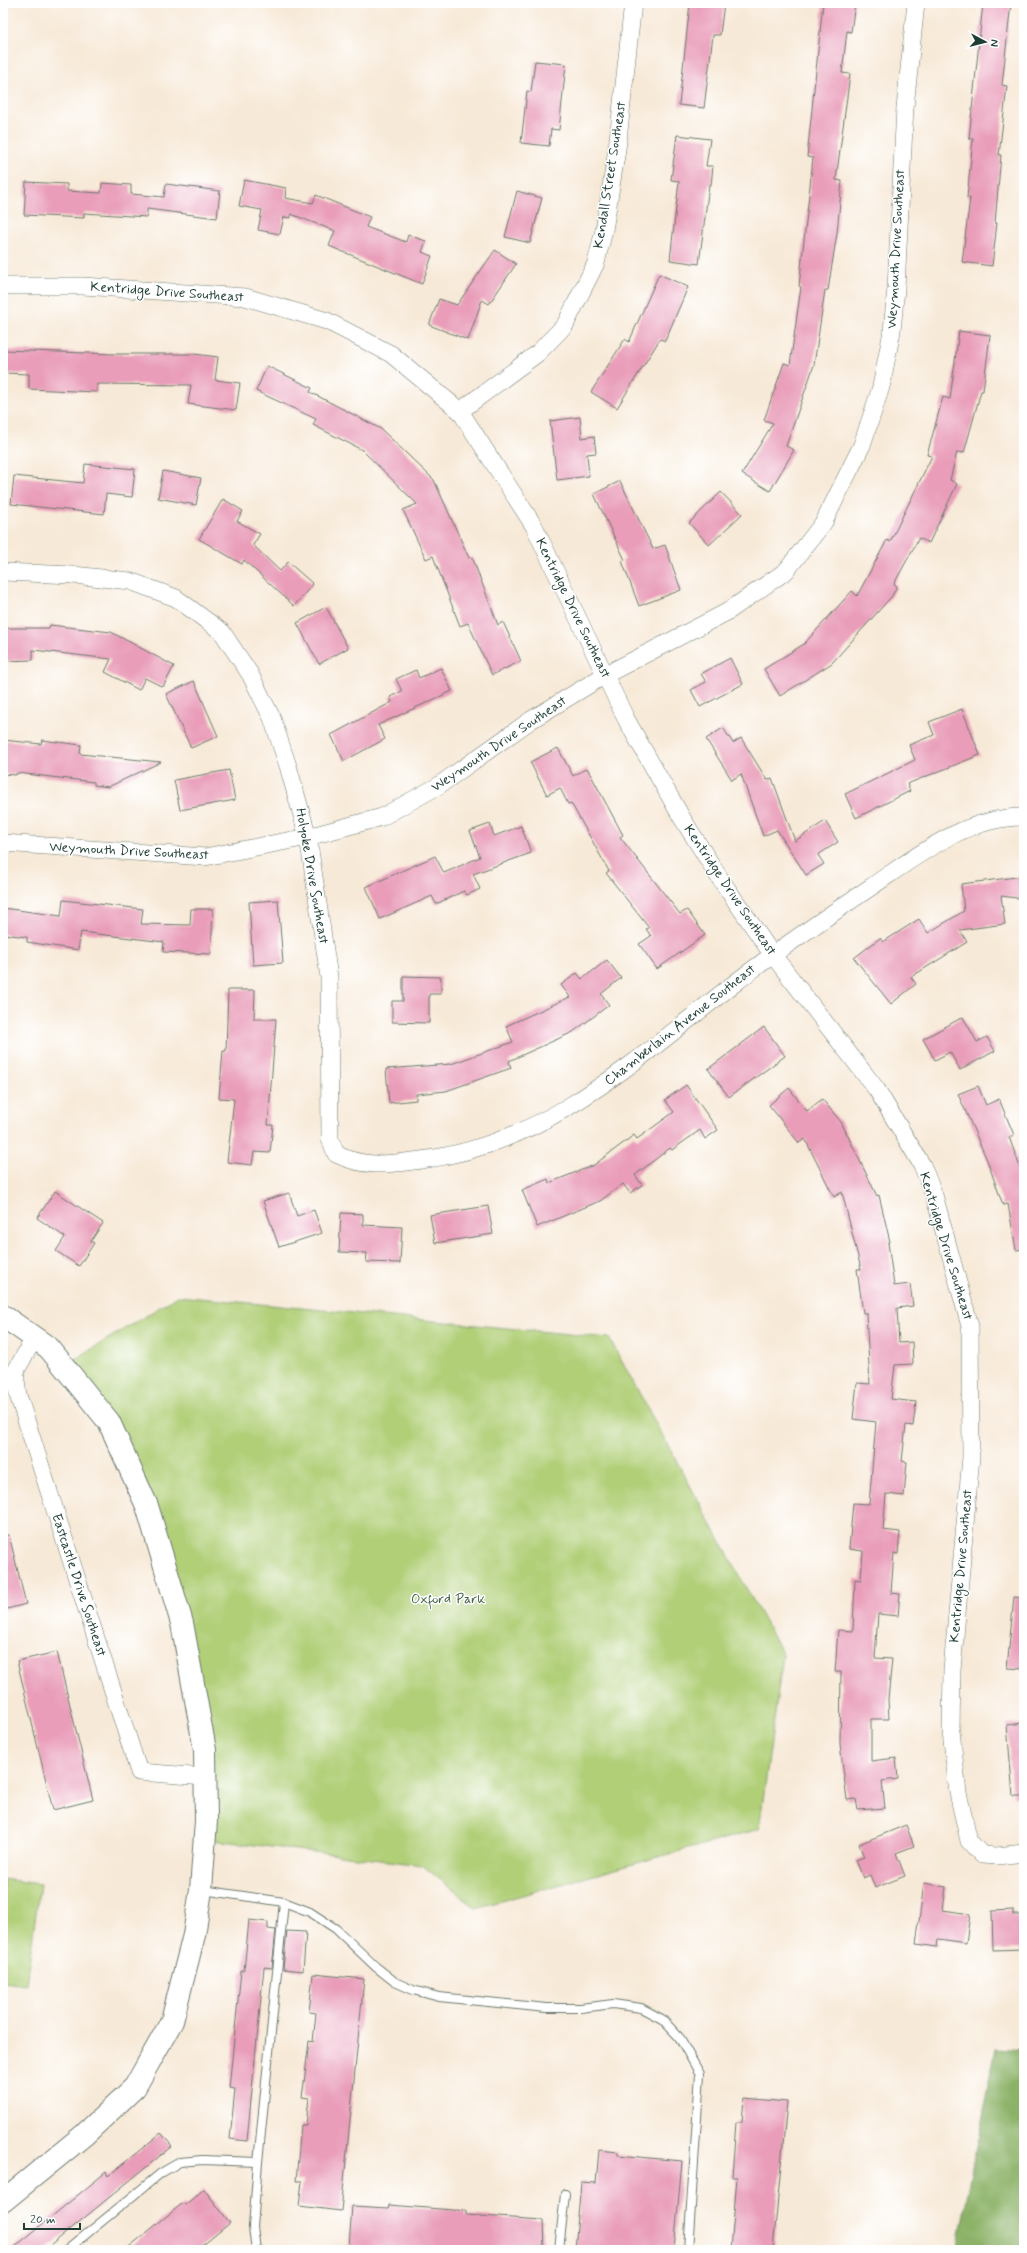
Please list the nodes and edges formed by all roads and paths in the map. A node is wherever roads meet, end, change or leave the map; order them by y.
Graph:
1 (633, 3) edge
2 (916, 3) edge
3 (3, 286) edge
4 (460, 411) junction
5 (3, 572) edge
6 (605, 675) junction
7 (1024, 817) edge
8 (308, 837) junction
9 (3, 843) edge
10 (772, 954) junction
11 (336, 1154) joint
12 (3, 1316) edge
13 (35, 1337) junction
14 (206, 1778) junction
15 (1024, 1853) edge
16 (201, 1890) junction
17 (284, 1902) junction
18 (258, 2162) junction
19 (565, 2194) dead end
20 (3, 2201) edge
21 (67, 2250) edge
22 (256, 2250) edge
23 (559, 2250) edge
24 (688, 2250) edge

1 - 4 street, Kendall Street Southeast
2 - 6 street, Weymouth Drive Southeast
3 - 4 street, Kentridge Drive Southeast
4 - 6 street, Kentridge Drive Southeast
5 - 8 street, Holyoke Drive Southeast
6 - 8 street, Weymouth Drive Southeast
6 - 10 street, Kentridge Drive Southeast
7 - 10 street, Chamberlain Avenue Southeast
8 - 9 street, Weymouth Drive Southeast
8 - 11 street, Holyoke Drive Southeast
10 - 11 street, Chamberlain Avenue Southeast
10 - 15 street, Kentridge Drive Southeast
12 - 13 street
13 - 14 street
13 - 14 street, Eastcastle Drive Southeast
14 - 16 street
16 - 17 lane
16 - 20 street
17 - 18 lane
17 - 24 lane
18 - 21 lane
18 - 22 lane
19 - 23 lane

